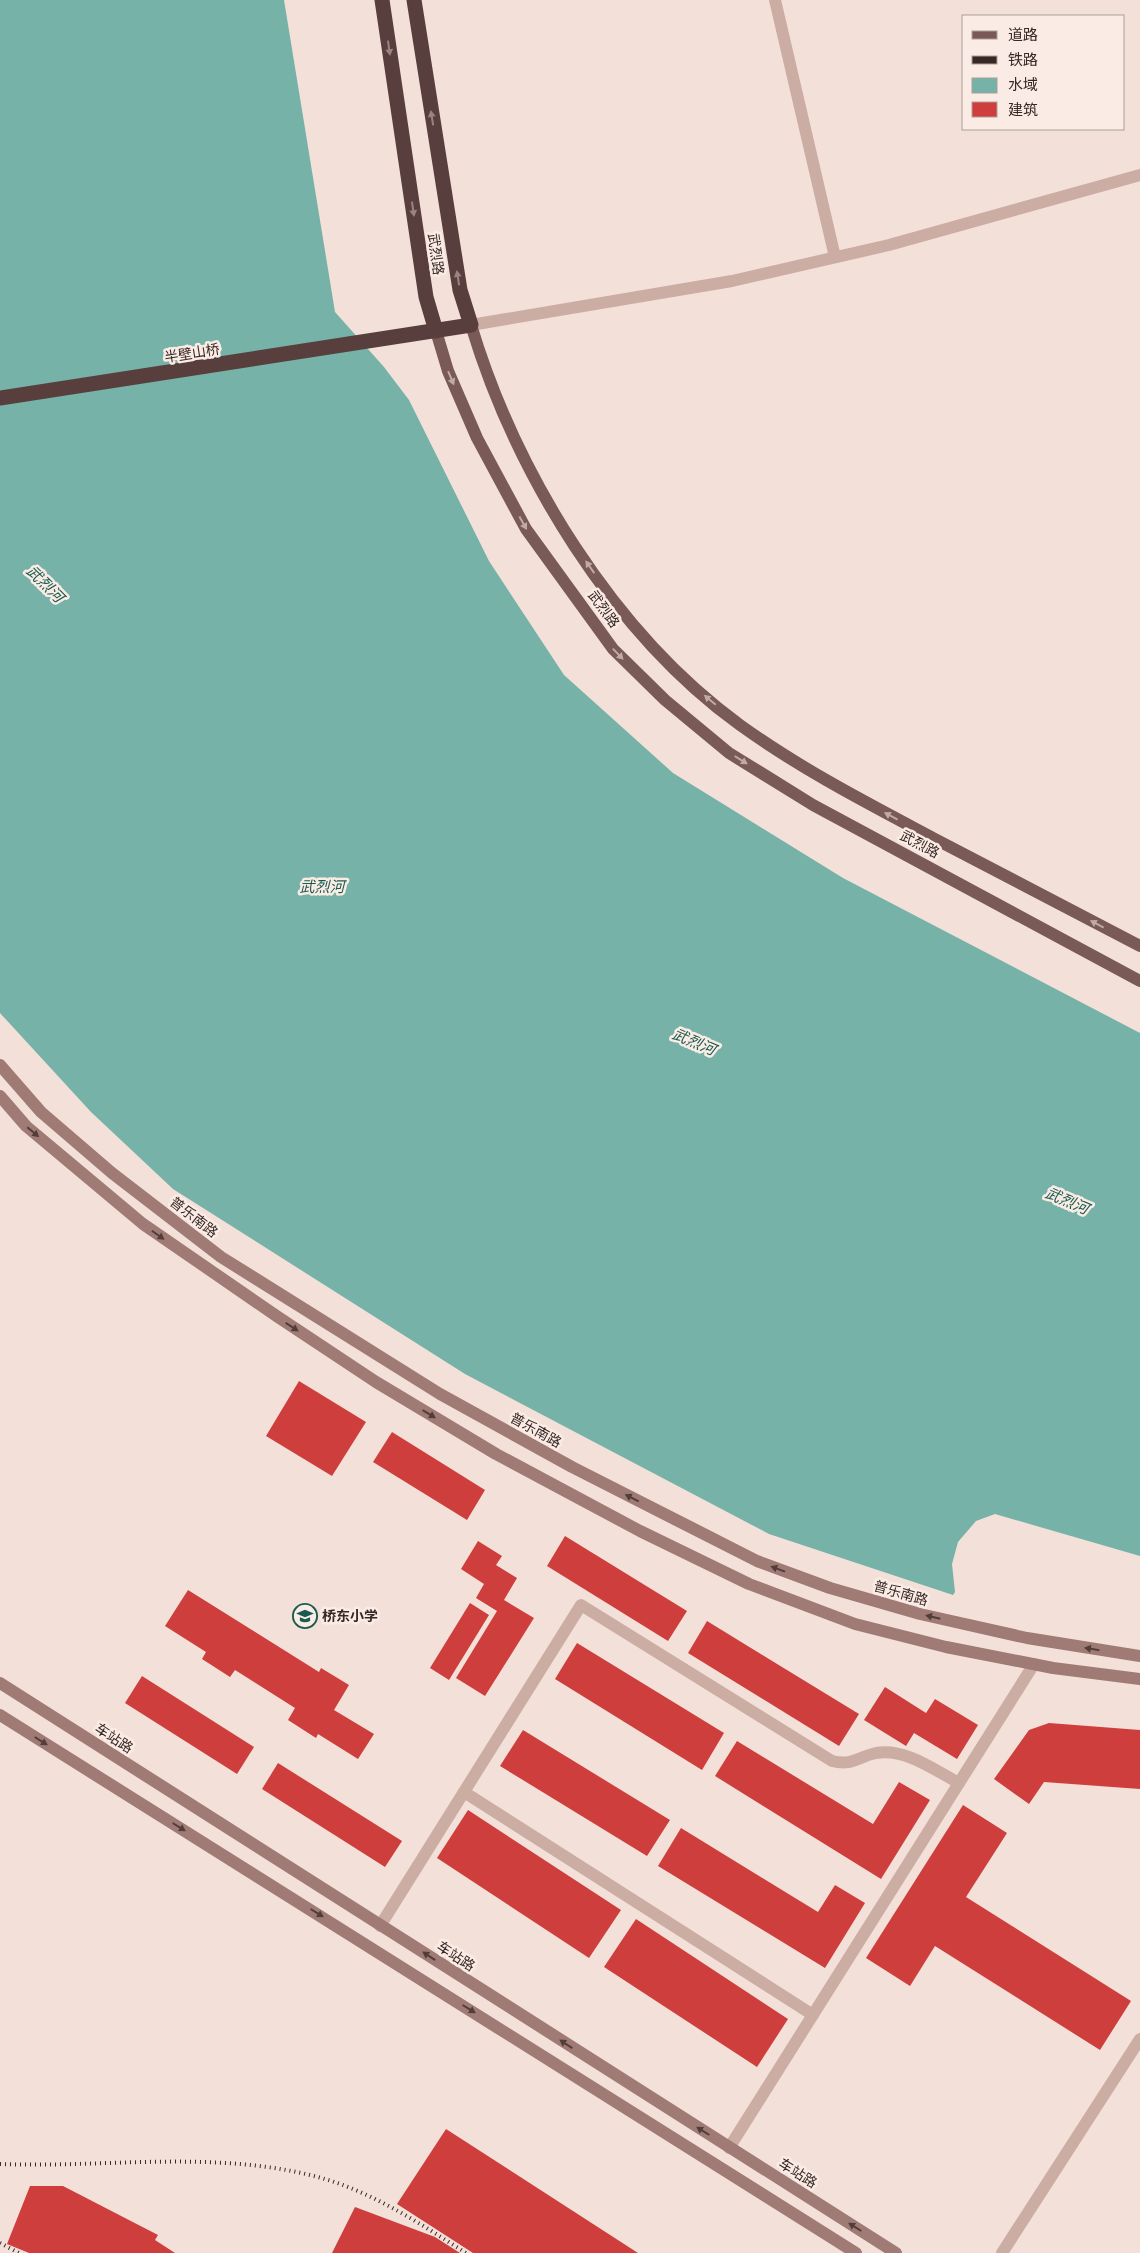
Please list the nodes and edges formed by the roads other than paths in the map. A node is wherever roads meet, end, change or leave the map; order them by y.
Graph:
1 (382, 0) edge
2 (414, 0) edge
3 (775, 0) edge
4 (1140, 175) edge
5 (835, 258) junction
6 (471, 325) junction
7 (436, 331) junction
8 (0, 398) edge
9 (1140, 946) edge
10 (1140, 982) edge
11 (0, 1065) edge
12 (0, 1096) edge
13 (1140, 1656) edge
14 (1034, 1664) junction
15 (1140, 1679) edge
16 (0, 1683) edge
17 (0, 1715) edge
18 (959, 1784) junction
19 (464, 1792) junction
20 (380, 1926) junction
21 (813, 2015) junction
22 (1140, 2039) edge
23 (730, 2148) junction
24 (856, 2253) edge
25 (896, 2253) edge
26 (1002, 2253) edge

1 -> 7 highway, 武烈路
6 -> 2 highway, 武烈路
3 - 5 street
4 - 5 street
5 - 6 street
6 - 7 highway, 半壁山桥
9 -> 6 main road, 武烈路
7 - 8 highway, 半壁山桥
7 -> 10 main road, 武烈路
13 -> 11 main road, 普乐南路
12 -> 14 main road
14 - 15 main road
14 - 18 street
16 - 20 main road, 车站路
17 -> 24 main road
18 - 19 street
18 - 21 street
19 - 20 street
19 - 21 street
23 -> 20 main road, 车站路
21 - 23 street
22 - 26 street
25 -> 23 main road, 车站路

